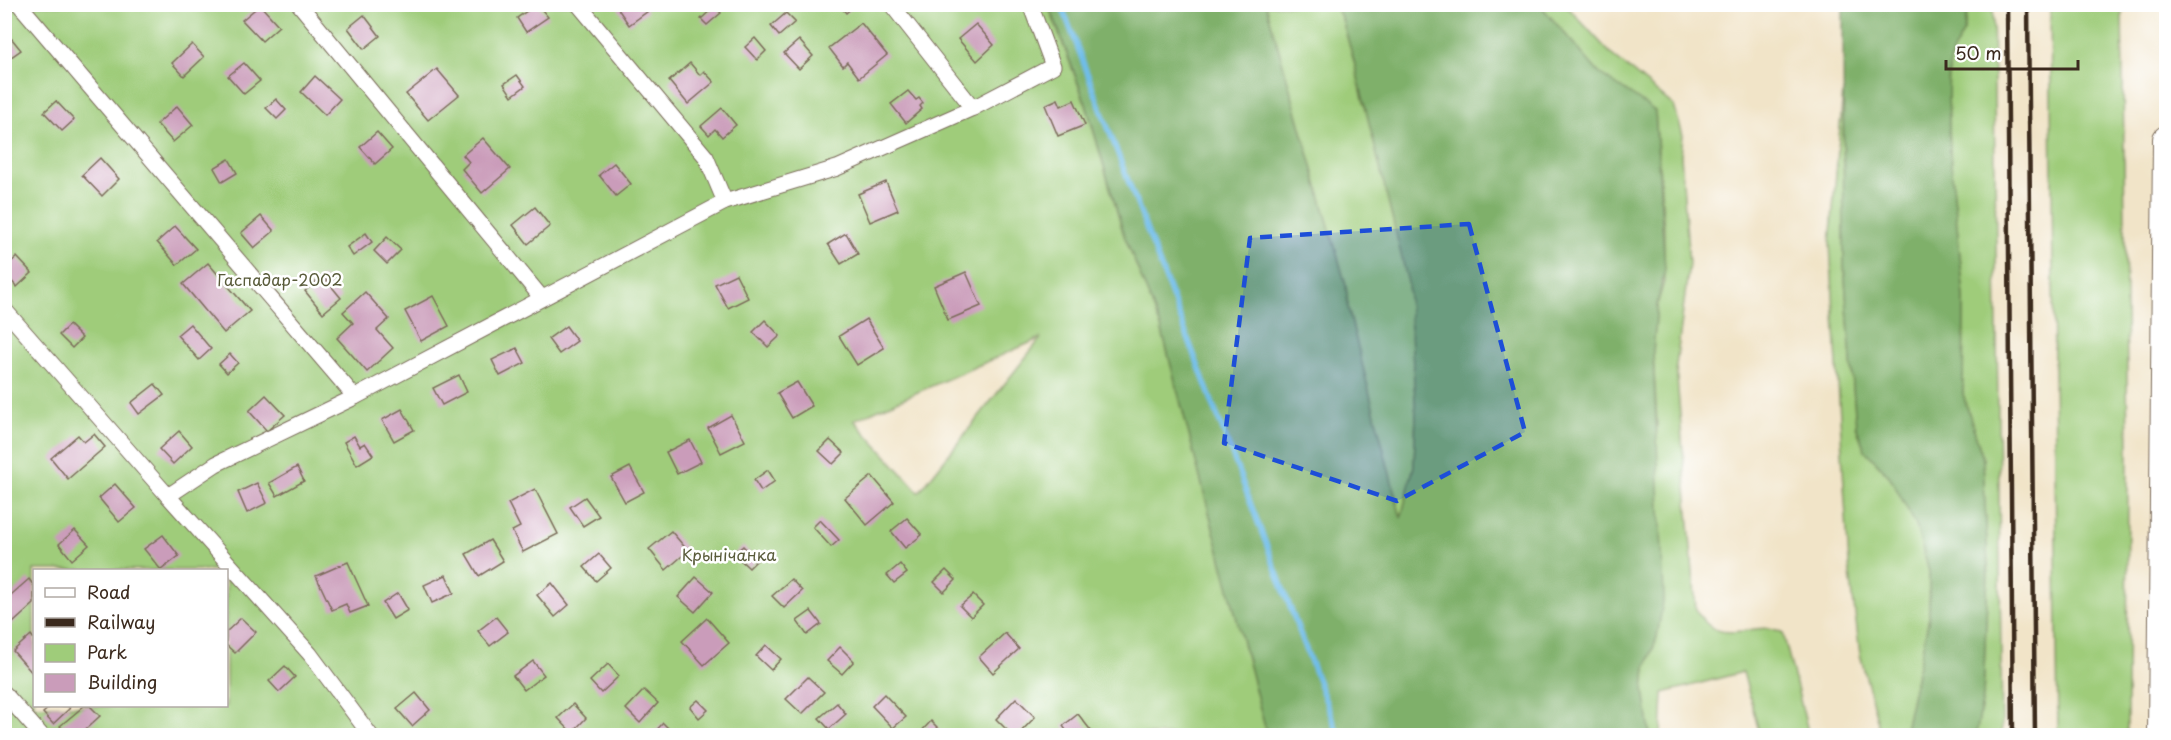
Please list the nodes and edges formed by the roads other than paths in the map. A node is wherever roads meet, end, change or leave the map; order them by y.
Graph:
1 (19, 4) edge
2 (299, 4) edge
3 (578, 4) edge
4 (891, 4) edge
5 (1030, 4) edge
6 (973, 108) junction
7 (2166, 139) edge
8 (725, 202) junction
9 (542, 297) junction
10 (4, 309) edge
11 (355, 397) junction
12 (168, 496) junction
13 (4, 693) edge
14 (42, 735) edge
15 (371, 735) edge
16 (2161, 735) edge

1 - 11 street
2 - 9 street
3 - 8 street
4 - 6 street
5 - 6 street
6 - 8 street
7 - 16 highway
8 - 9 street
9 - 11 street
10 - 12 street
11 - 12 street
12 - 15 street
13 - 14 street

